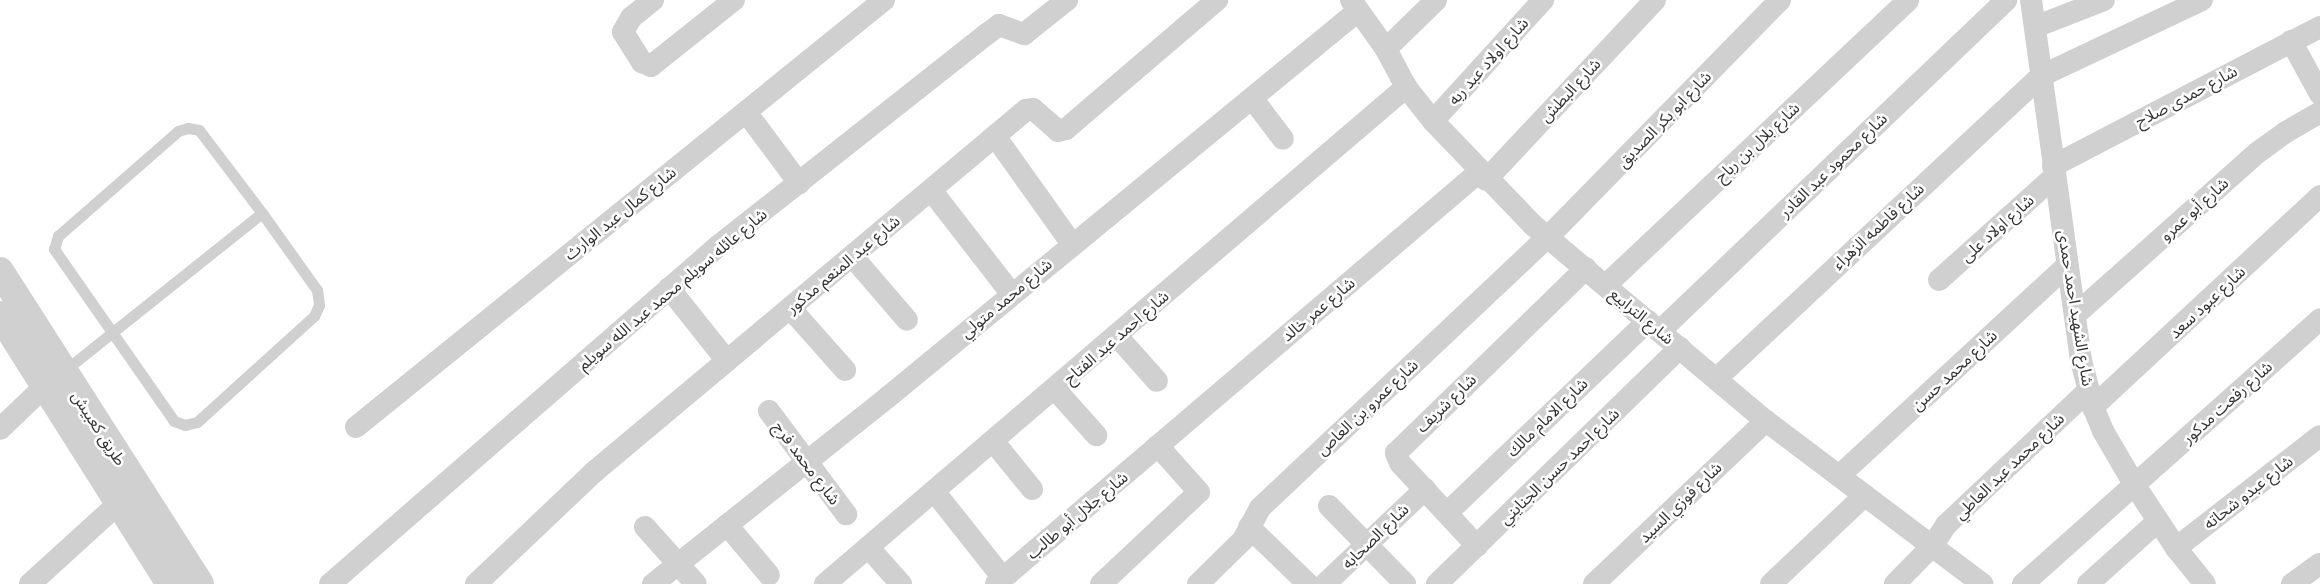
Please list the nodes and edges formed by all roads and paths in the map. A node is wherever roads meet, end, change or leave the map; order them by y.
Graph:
1 (653, 0) edge
2 (734, 0) edge
3 (884, 0) edge
4 (1067, 0) edge
5 (1217, 0) edge
6 (1436, 0) edge
7 (1543, 0) edge
8 (1655, 0) edge
9 (1780, 0) edge
10 (1908, 0) edge
11 (2006, 0) edge
12 (2031, 0) edge
13 (2104, 0) edge
14 (2202, 0) edge
15 (1354, 6) edge
16 (2035, 27) junction
17 (2320, 27) edge
18 (2291, 41) junction
19 (1386, 49) junction
20 (2041, 76) junction
21 (1406, 87) junction
22 (2320, 94) edge
23 (1252, 98) junction
24 (746, 112) junction
25 (2320, 112) edge
26 (1433, 121) junction
27 (995, 136) junction
28 (1283, 138) dead end
29 (2054, 171) junction
30 (1482, 176) junction
31 (799, 183) junction
32 (931, 190) junction
33 (2320, 196) edge
34 (262, 213) junction
35 (1547, 238) junction
36 (1072, 244) junction
37 (852, 256) junction
38 (2068, 264) junction
39 (1586, 268) junction
40 (0, 271) edge
41 (1938, 280) dead end
42 (1606, 285) junction
43 (669, 288) junction
44 (1011, 293) junction
45 (790, 308) junction
46 (2075, 315) junction
47 (0, 316) edge
48 (2320, 319) edge
49 (906, 320) dead end
50 (1654, 326) junction
51 (112, 332) junction
52 (1117, 336) junction
53 (1680, 348) junction
54 (727, 361) junction
55 (845, 370) dead end
56 (54, 379) junction
57 (1716, 379) junction
58 (1157, 381) dead end
59 (1055, 389) junction
60 (2091, 398) junction
61 (769, 411) dead end
62 (3, 420) edge
63 (1766, 421) junction
64 (356, 427) dead end
65 (1096, 435) dead end
66 (2320, 436) edge
67 (993, 441) junction
68 (1158, 446) junction
69 (807, 462) junction
70 (1839, 476) junction
71 (2134, 484) junction
72 (1032, 489) dead end
73 (1425, 489) junction
74 (934, 491) junction
75 (1865, 495) junction
76 (120, 502) junction
77 (1329, 506) dead end
78 (1447, 513) junction
79 (846, 514) dead end
80 (2158, 521) junction
81 (727, 525) junction
82 (645, 527) dead end
83 (1249, 527) junction
84 (1366, 544) junction
85 (1933, 545) junction
86 (1477, 546) junction
87 (868, 547) junction
88 (2176, 548) junction
89 (678, 564) junction
90 (2320, 564) edge
91 (769, 575) dead end
92 (999, 581) edge
93 (1971, 581) edge
94 (30, 584) edge
95 (170, 584) edge
96 (200, 584) edge
97 (330, 584) edge
98 (476, 584) edge
99 (653, 584) edge
100 (696, 584) edge
101 (825, 584) edge
102 (901, 584) edge
103 (1101, 584) edge
104 (1198, 584) edge
105 (1308, 584) edge
106 (1325, 584) edge
107 (1405, 584) edge
108 (1437, 584) edge
109 (1594, 584) edge
110 (1771, 584) edge
111 (1894, 584) edge
112 (2023, 584) edge
113 (2088, 584) edge
114 (2205, 584) edge
115 (2292, 584) edge

1 - 2 street
3 - 24 street, شارع كمال عبد الوارث
4 - 31 street, شارع عائله سويلم محمد عبد الله سويلم
5 - 27 street, شارع عبد المنعم مدكور
6 - 19 street
7 - 26 street, شارع اولاد عبد ربه
8 - 30 street, شارع البطش
9 - 35 street, شارع ابو بكر الصديق
10 - 42 street, شارع بلال بن رباح
11 - 50 street, شارع محمود عبد القادر
12 - 16 street, شارع الشهيد احمد حمدى
13 - 16 street
14 - 20 street, شارع فاطمه الزهراء
15 - 19 street, شارع الترابيع
15 - 23 street, شارع محمد متولي
16 - 20 street, شارع الشهيد احمد حمدى
17 - 18 street, شارع حمدى صلاح
18 - 22 street
18 - 29 street, شارع حمدى صلاح
19 - 21 street, شارع الترابيع
20 - 29 street, شارع الشهيد احمد حمدى
20 - 57 street, شارع فاطمه الزهراء
21 - 26 street, شارع الترابيع
21 - 52 street, شارع احمد عبد الفتاح
23 - 28 street
23 - 36 street, شارع محمد متولي
24 - 31 street
24 - 64 street, شارع كمال عبد الوارث
25 - 46 street, شارع أبو عمرو
26 - 30 street, شارع الترابيع
27 - 32 street, شارع عبد المنعم مدكور
27 - 36 street
29 - 38 street, شارع الشهيد احمد حمدى
29 - 41 street, شارع اولاد على
30 - 35 street, شارع الترابيع
30 - 68 street, شارع عمر خالد
31 - 43 street, شارع عائله سويلم محمد عبد الله سويلم
32 - 37 street, شارع عبد المنعم مدكور
32 - 44 street
33 - 60 street, شارع عبود سعد
34 - 51 lane
34 - 51 lane
34 - 51 lane
35 - 39 street, شارع الترابيع
35 - 83 street, شارع عمرو بن العاص
36 - 44 street, شارع محمد متولي
37 - 45 street, شارع عبد المنعم مدكور
37 - 49 street
38 - 46 street, شارع الشهيد احمد حمدى
38 - 70 street, شارع محمد حسن
39 - 42 street, شارع الترابيع
39 - 73 street, شارع شريف
40 - 56 street, طريق كعبيش
42 - 50 street, شارع الترابيع
43 - 54 street
43 - 97 street, شارع عائله سويلم محمد عبد الله سويلم
44 - 69 street, شارع محمد متولي
45 - 54 street, شارع عبد المنعم مدكور
45 - 55 street
46 - 60 street, شارع الشهيد احمد حمدى
47 - 56 street, طريق كعبيش
48 - 71 street, شارع رفعت مدكور
50 - 53 street, شارع الترابيع
50 - 78 street, شارع الامام مالك
51 - 56 lane
52 - 58 street
52 - 59 street, شارع احمد عبد الفتاح
53 - 57 street, شارع الترابيع
53 - 86 street, شارع احمد حسن الجنايني
54 - 98 street, شارع عبد المنعم مدكور
56 - 62 street
56 - 76 street, طريق كعبيش
56 - 96 street, طريق كعبيش
57 - 63 street, شارع الترابيع
59 - 65 street
59 - 67 street, شارع احمد عبد الفتاح
60 - 71 street, شارع الشهيد احمد حمدى
60 - 85 street, شارع محمد عبد العاطي
61 - 69 street, شارع محمد فرج
63 - 70 street, شارع الترابيع
63 - 109 street, شارع فوزي السيد
66 - 88 street, شارع عبدو شحاته
67 - 72 street
67 - 74 street, شارع احمد عبد الفتاح
68 - 92 street, شارع جلال أبو طالب
68 - 103 street
69 - 79 street, شارع محمد فرج
69 - 81 street, شارع محمد متولي
70 - 75 street, شارع الترابيع
71 - 80 street, شارع الشهيد احمد حمدى
71 - 112 street, شارع رفعت مدكور
73 - 78 street, شارع شريف
73 - 84 street, شارع الصحابه
74 - 87 street, شارع احمد عبد الفتاح
74 - 92 street
75 - 85 street, شارع الترابيع
75 - 110 street
76 - 94 street
76 - 95 street, طريق كعبيش
77 - 84 street
78 - 86 street, شارع شريف
80 - 88 street, شارع الشهيد احمد حمدى
80 - 113 street
81 - 89 street, شارع محمد متولي
81 - 91 street
82 - 89 street
83 - 104 street, شارع عمرو بن العاص
83 - 105 street
84 - 106 street, شارع الصحابه
84 - 107 street
85 - 93 street, شارع الترابيع
85 - 111 street, شارع محمد عبد العاطي
86 - 108 street, شارع احمد حسن الجنايني
87 - 101 street, شارع احمد عبد الفتاح
87 - 102 street
88 - 114 street, شارع الشهيد احمد حمدى
89 - 99 street, شارع محمد متولي
89 - 100 street
90 - 115 street

